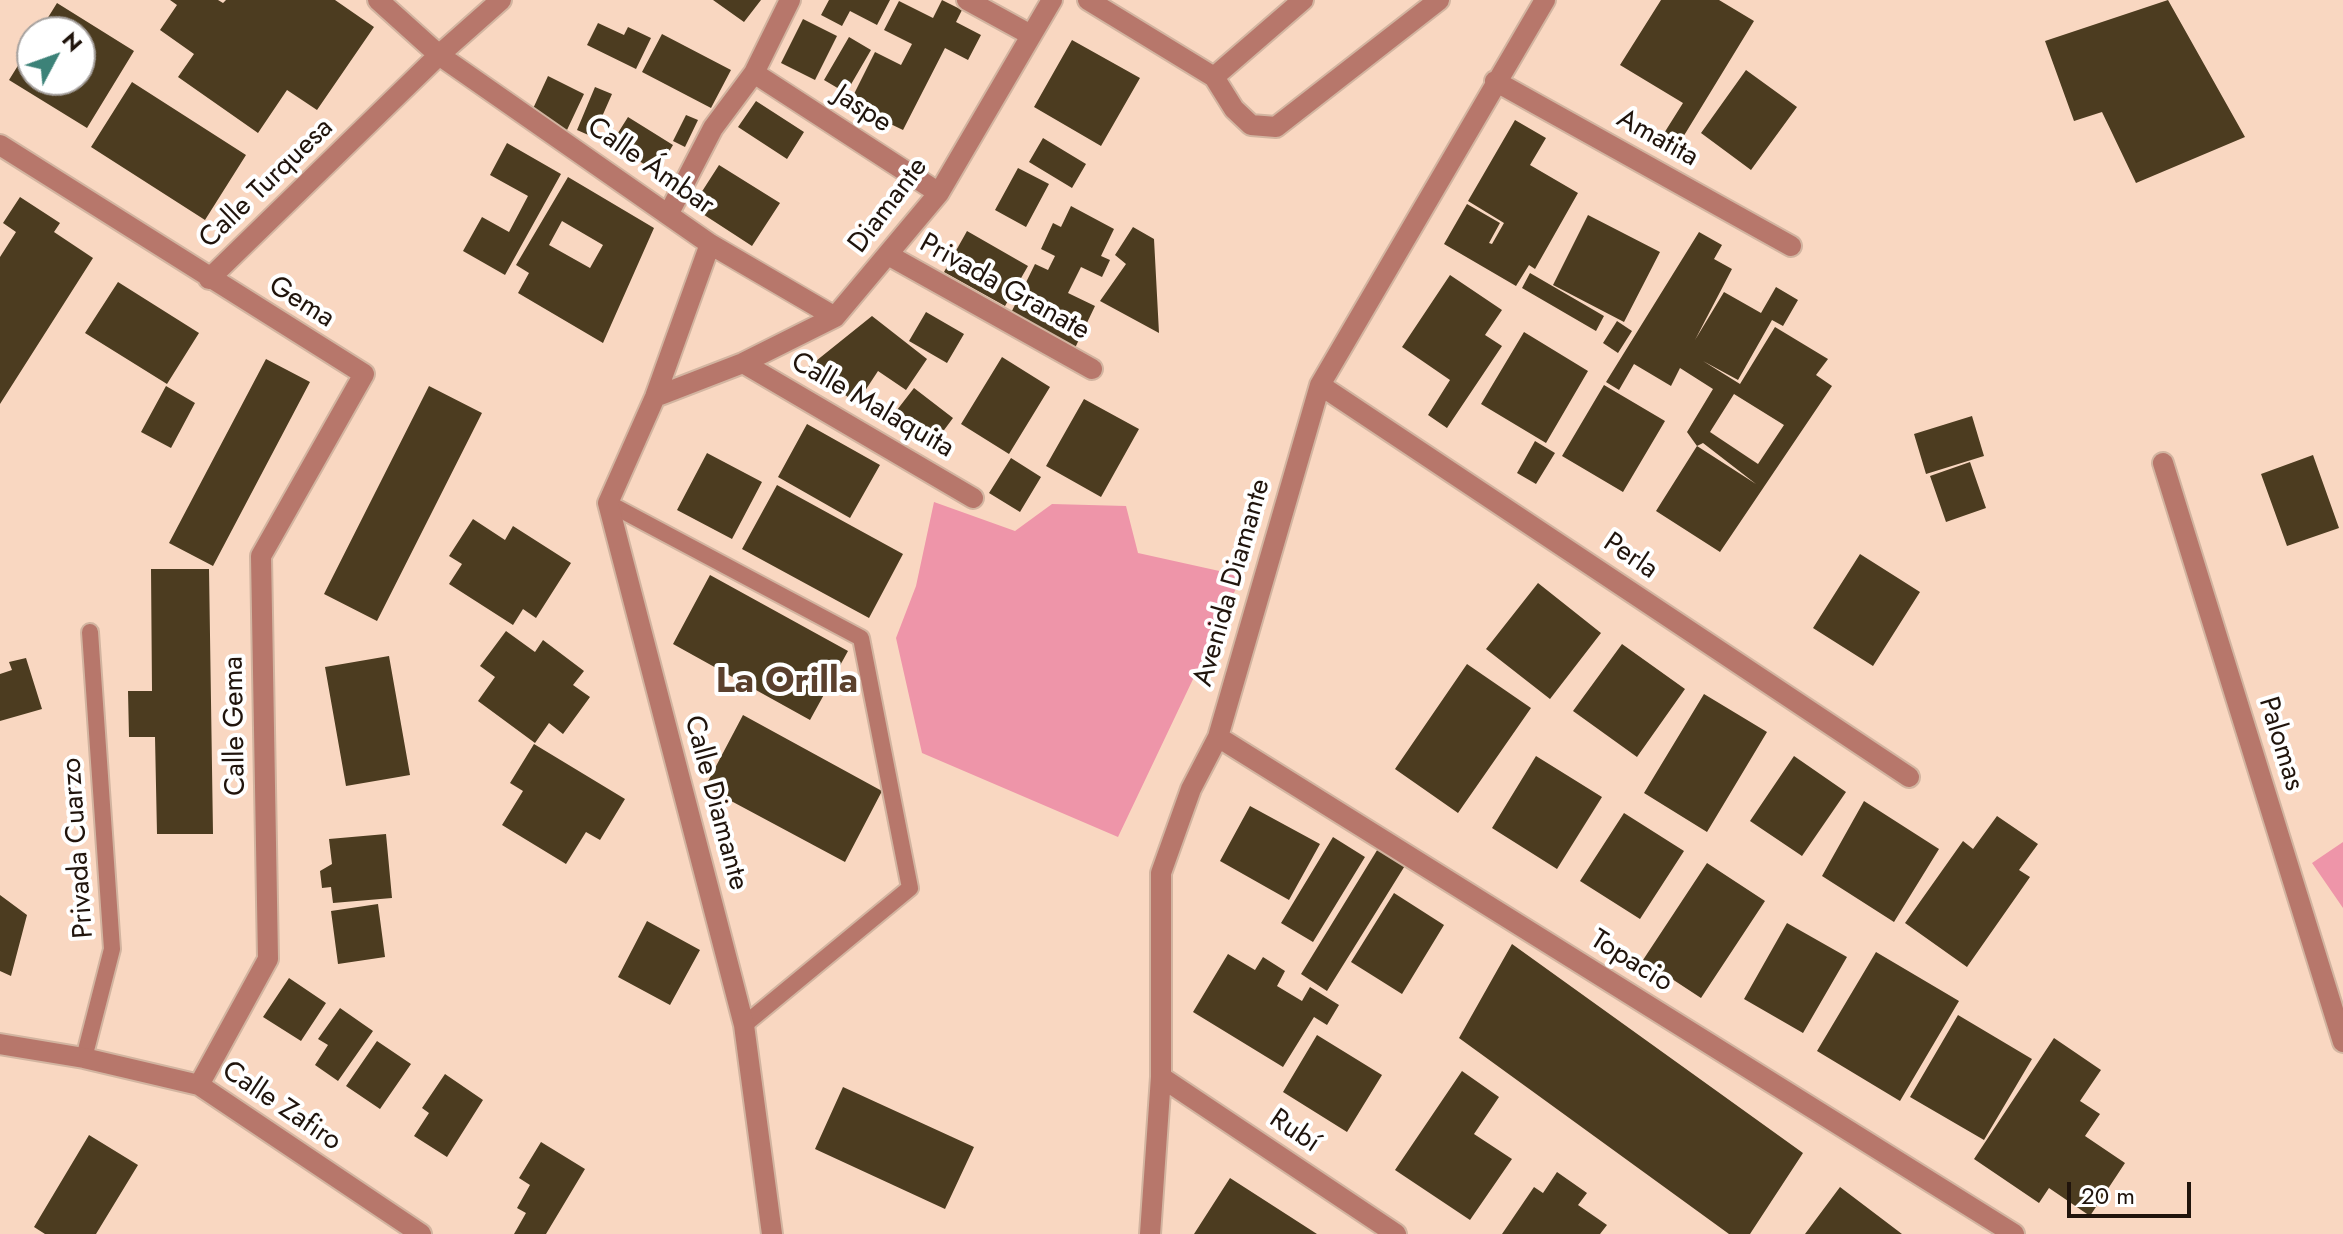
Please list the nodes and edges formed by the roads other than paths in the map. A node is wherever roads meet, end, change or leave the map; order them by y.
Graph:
1 (378, 0) edge
2 (501, 0) edge
3 (790, 0) edge
4 (967, 0) edge
5 (1052, 0) edge
6 (1088, 0) edge
7 (1303, 0) edge
8 (1439, 0) edge
9 (1545, 0) edge
10 (1029, 34) junction
11 (439, 55) junction
12 (754, 73) junction
13 (1214, 77) junction
14 (1495, 81) junction
15 (0, 145) edge
16 (939, 193) junction
17 (669, 213) junction
18 (710, 244) junction
19 (1791, 246) dead end
20 (890, 256) junction
21 (209, 279) junction
22 (835, 317) junction
23 (743, 363) junction
24 (1092, 369) dead end
25 (364, 374) joint
26 (1320, 385) junction
27 (655, 397) junction
28 (2163, 463) dead end
29 (973, 498) dead end
30 (608, 503) junction
31 (90, 632) dead end
32 (1218, 737) junction
33 (1909, 777) dead end
34 (744, 1025) junction
35 (2343, 1042) edge
36 (0, 1044) edge
37 (84, 1058) junction
38 (1161, 1077) junction
39 (199, 1085) junction
40 (421, 1234) edge
41 (772, 1234) edge
42 (1150, 1234) edge
43 (1396, 1234) edge
44 (2014, 1234) edge

1 - 11 street, Calle Ámbar
2 - 11 street, Calle Turquesa
3 - 12 street
4 - 10 street
5 - 10 street, Diamante
6 - 13 street
7 - 13 street
8 - 13 street
9 - 14 street, Avenida Diamante
10 - 16 street, Diamante
11 - 17 street, Calle Ámbar
11 - 21 street, Calle Turquesa
12 - 16 street, Jaspe
12 - 17 street
14 - 19 street, Amatita
14 - 26 street, Avenida Diamante
15 - 21 street, Calle Turquesa
16 - 20 street, Diamante
17 - 18 street, Calle Ámbar
18 - 22 street, Calle Ámbar
18 - 27 street
20 - 22 street, Diamante
20 - 24 street, Privada Granate
21 - 25 street, Gema
22 - 23 street, Diamante
23 - 27 street
23 - 29 street, Calle Malaquita
25 - 39 street, Calle Gema
26 - 32 street, Avenida Diamante
26 - 33 street, Perla
27 - 30 street
28 - 35 street, Palomas
30 - 34 street, Calle Diamante
30 - 34 lane
31 - 37 lane, Privada Cuarzo
32 - 38 street, Avenida Diamante
32 - 44 street, Topacio
34 - 41 street, Calle Diamante
36 - 37 street, Calle Zafiro
37 - 39 street, Calle Zafiro
38 - 42 street, Avenida Diamante
38 - 43 street, Rubí
39 - 40 street, Calle Zafiro

